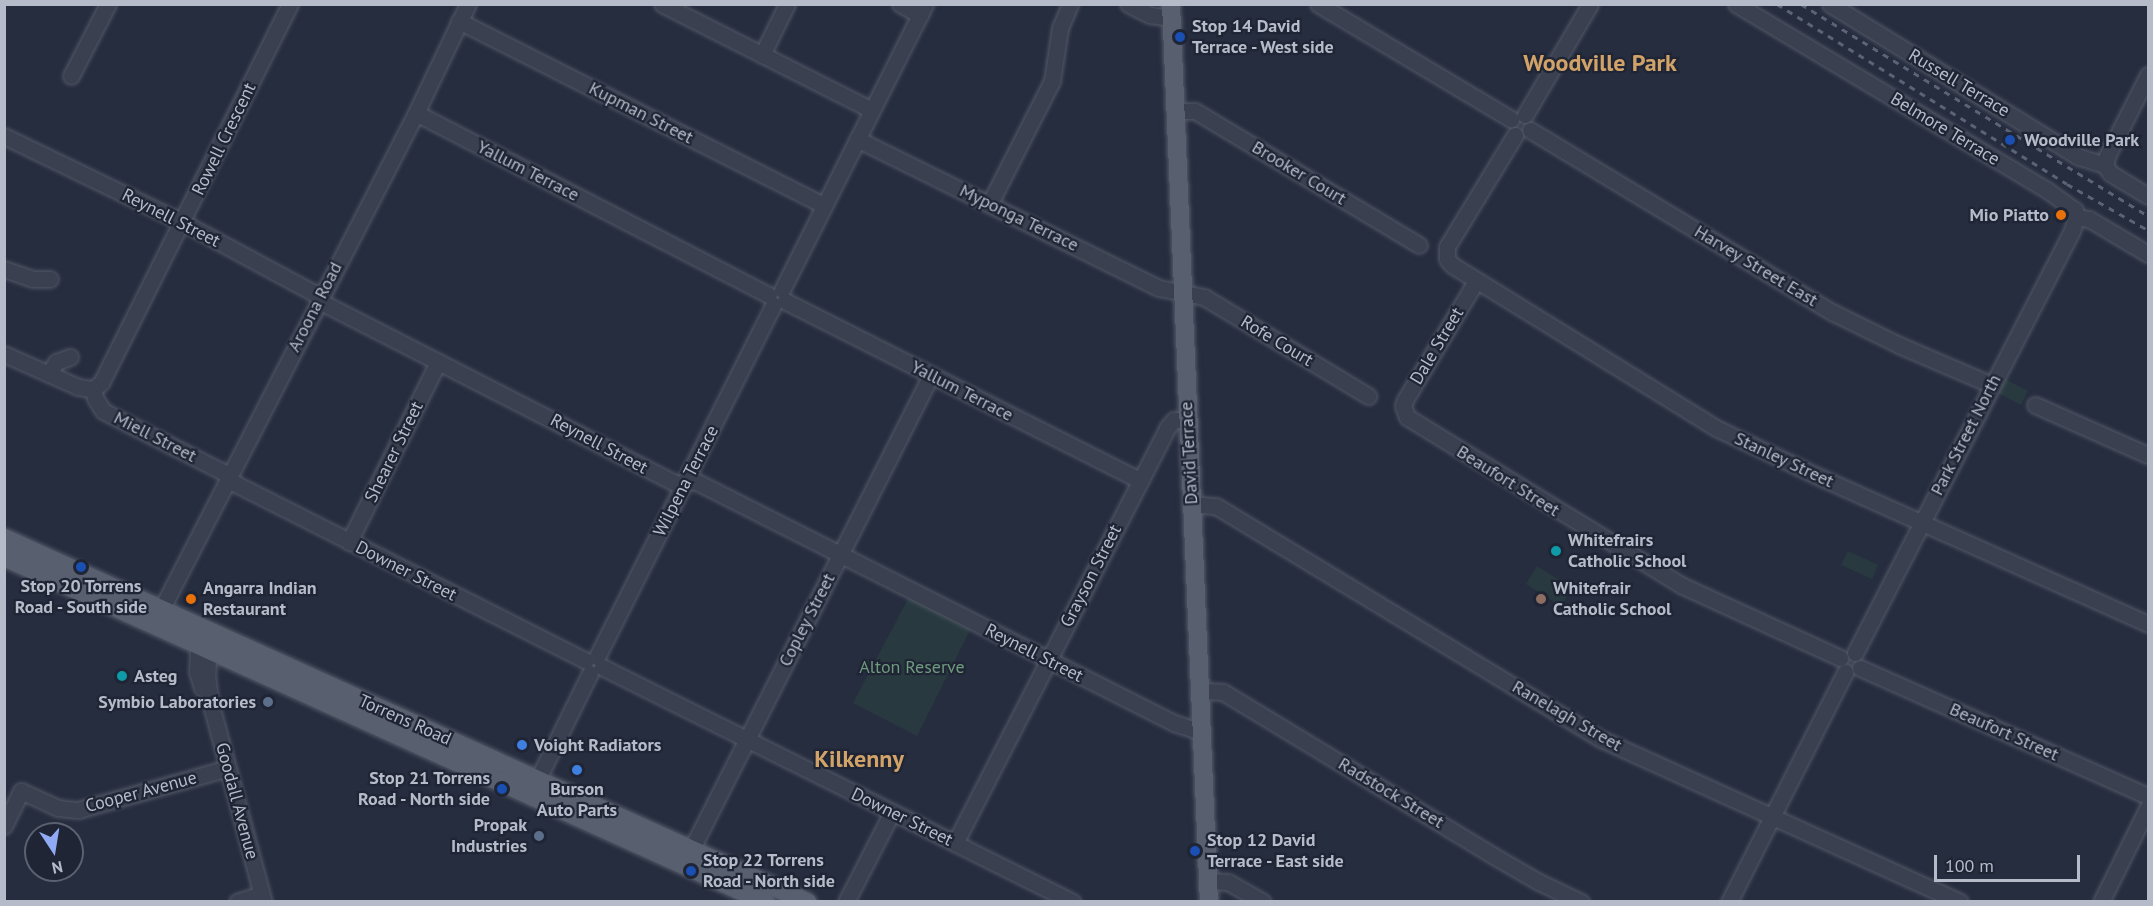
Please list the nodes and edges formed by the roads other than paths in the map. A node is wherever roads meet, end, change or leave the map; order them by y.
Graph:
1 (108, 4) edge
2 (290, 4) edge
3 (468, 4) edge
4 (662, 4) edge
5 (787, 4) edge
6 (900, 4) edge
7 (1070, 4) edge
8 (1128, 4) edge
9 (1318, 4) edge
10 (1590, 4) edge
11 (1736, 4) edge
12 (1830, 4) edge
13 (922, 10) edge
14 (1172, 11) edge
15 (459, 21) junction
16 (762, 55) junction
17 (2148, 75) edge
18 (71, 76) dead end
19 (872, 110) junction
20 (1176, 111) junction
21 (416, 113) junction
22 (1518, 117) junction
23 (1522, 132) junction
24 (4, 136) edge
25 (858, 139) junction
26 (2105, 165) junction
27 (2148, 196) edge
28 (990, 203) junction
29 (824, 206) junction
30 (2076, 217) junction
31 (182, 222) junction
32 (1419, 244) dead end
33 (2148, 254) edge
34 (4, 269) edge
35 (50, 279) dead end
36 (1476, 280) junction
37 (1183, 293) junction
38 (777, 298) junction
39 (319, 300) junction
40 (4, 354) edge
41 (70, 357) dead end
42 (438, 362) junction
43 (49, 374) junction
44 (931, 375) junction
45 (1992, 385) junction
46 (93, 388) junction
47 (1368, 396) dead end
48 (2035, 405) dead end
49 (1405, 413) joint
50 (1187, 420) junction
51 (2148, 455) edge
52 (228, 477) junction
53 (1140, 480) junction
54 (686, 483) junction
55 (1191, 504) junction
56 (1921, 523) junction
57 (4, 538) edge
58 (349, 542) junction
59 (840, 554) junction
60 (4, 557) edge
61 (161, 610) junction
62 (2148, 624) edge
63 (206, 642) junction
64 (1048, 660) junction
65 (1850, 663) junction
66 (594, 665) junction
67 (1200, 691) junction
68 (1201, 732) junction
69 (746, 740) junction
70 (228, 768) junction
71 (533, 787) junction
72 (2148, 796) edge
73 (2148, 807) edge
74 (892, 812) junction
75 (1771, 817) junction
76 (4, 826) edge
77 (955, 843) junction
78 (687, 857) junction
79 (1208, 881) junction
80 (263, 898) edge
81 (796, 899) edge
82 (237, 902) edge
83 (765, 902) edge
84 (846, 902) edge
85 (1073, 902) edge
86 (1209, 902) edge
87 (1263, 902) edge
88 (1581, 902) edge
89 (1729, 902) edge
90 (1960, 902) edge
91 (2101, 902) edge

1 - 18 street
2 - 31 street, Rowell Crescent
3 - 15 street, Aroona Road
4 - 16 street
5 - 16 street
6 - 13 street
7 - 28 street
8 - 14 street
9 - 22 street
10 - 22 street
11 - 30 street, Belmore Terrace
12 - 26 street, Russell Terrace
13 - 19 street, Wilpena Terrace
14 - 20 main road, David Terrace
15 - 21 street, Aroona Road
15 - 29 street, Kupman Street
16 - 19 street
17 - 26 street
19 - 25 street, Wilpena Terrace
20 - 32 street, Brooker Court
20 - 37 main road, David Terrace
21 - 38 street, Yallum Terrace
21 - 39 street, Aroona Road
22 - 23 street
23 - 36 street, Stanley Street
23 - 45 street, Harvey Street East
24 - 31 street, Reynell Street
25 - 28 street, Myponga Terrace
25 - 29 street, Wilpena Terrace
26 - 27 street, Russell Terrace
28 - 37 street, Myponga Terrace
29 - 38 street, Wilpena Terrace
30 - 33 street, Belmore Terrace
30 - 45 street, Park Street North
31 - 39 street, Reynell Street
31 - 46 street, Rowell Crescent
34 - 35 street
36 - 49 street, Dale Street
36 - 56 street, Stanley Street
37 - 47 street, Rofe Court
37 - 50 main road, David Terrace
38 - 44 street, Yallum Terrace
38 - 54 street, Wilpena Terrace
39 - 42 street, Reynell Street
39 - 52 street, Aroona Road
40 - 43 street
41 - 43 street
42 - 54 street, Reynell Street
42 - 58 street, Shearer Street
43 - 46 street
44 - 53 street, Yallum Terrace
44 - 59 street, Copley Street
45 - 56 street, Park Street North
46 - 52 street, Miell Street
48 - 51 street
49 - 65 street, Beaufort Street
50 - 53 street, Grayson Street
50 - 55 main road, David Terrace
52 - 58 street, Downer Street
52 - 61 street, Aroona Road
53 - 64 street, Grayson Street
54 - 59 street, Reynell Street
54 - 66 street, Wilpena Terrace
55 - 67 main road, David Terrace
55 - 75 street, Ranelagh Street
56 - 62 street, Stanley Street
56 - 65 street, Park Street North
57 - 61 main road, Torrens Road
58 - 66 street, Downer Street
59 - 64 street, Reynell Street
59 - 69 street, Copley Street
60 - 63 main road, Torrens Road
61 - 63 main road, Torrens Road
63 - 70 street, Goodall Avenue
63 - 71 main road, Torrens Road
64 - 68 street, Reynell Street
64 - 77 street, Grayson Street
65 - 72 street, Beaufort Street
65 - 75 street, Park Street North
66 - 69 street, Downer Street
66 - 71 street, Wilpena Terrace
67 - 68 main road, David Terrace
67 - 88 street, Radstock Street
68 - 79 main road, David Terrace
69 - 74 street, Downer Street
69 - 78 street, Copley Street
70 - 76 street, Cooper Avenue
70 - 80 street, Goodall Avenue
71 - 78 main road, Torrens Road
73 - 91 street
74 - 77 street, Downer Street
74 - 84 street
75 - 89 street, Park Street North
75 - 90 street, Ranelagh Street
77 - 85 street, Downer Street
78 - 81 main road, Torrens Road
78 - 83 main road, Torrens Road
79 - 86 main road, David Terrace
79 - 87 street
80 - 82 street

